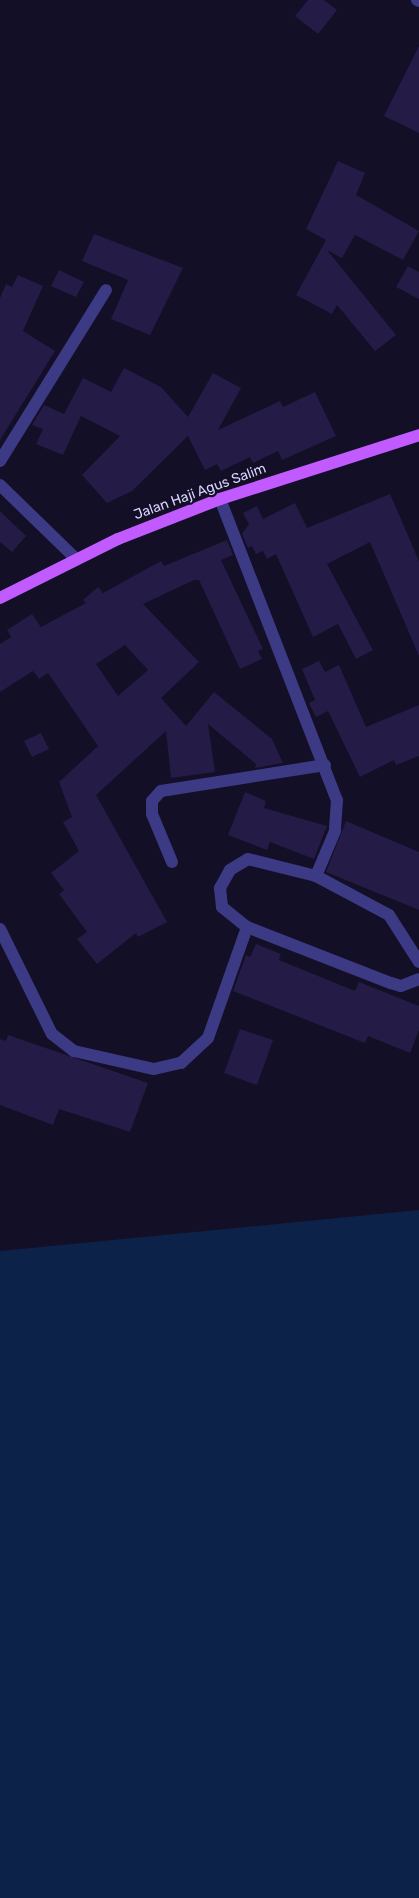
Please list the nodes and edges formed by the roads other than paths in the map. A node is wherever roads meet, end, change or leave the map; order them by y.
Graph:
1 (106, 290) dead end
2 (419, 435) edge
3 (0, 461) edge
4 (0, 486) edge
5 (220, 499) junction
6 (74, 557) junction
7 (0, 598) edge
8 (325, 764) junction
9 (172, 862) dead end
10 (316, 876) junction
11 (247, 927) junction
12 (0, 929) edge
13 (419, 962) edge
14 (419, 979) edge

1 - 3 street
2 - 5 main road, Jalan Haji Agus Salim
4 - 6 street
5 - 6 main road, Jalan Haji Agus Salim
5 - 8 street
6 - 7 main road, Jalan Haji Agus Salim
8 - 9 street
8 - 10 street
10 - 11 street
10 - 13 street
11 - 12 street
11 - 14 street

